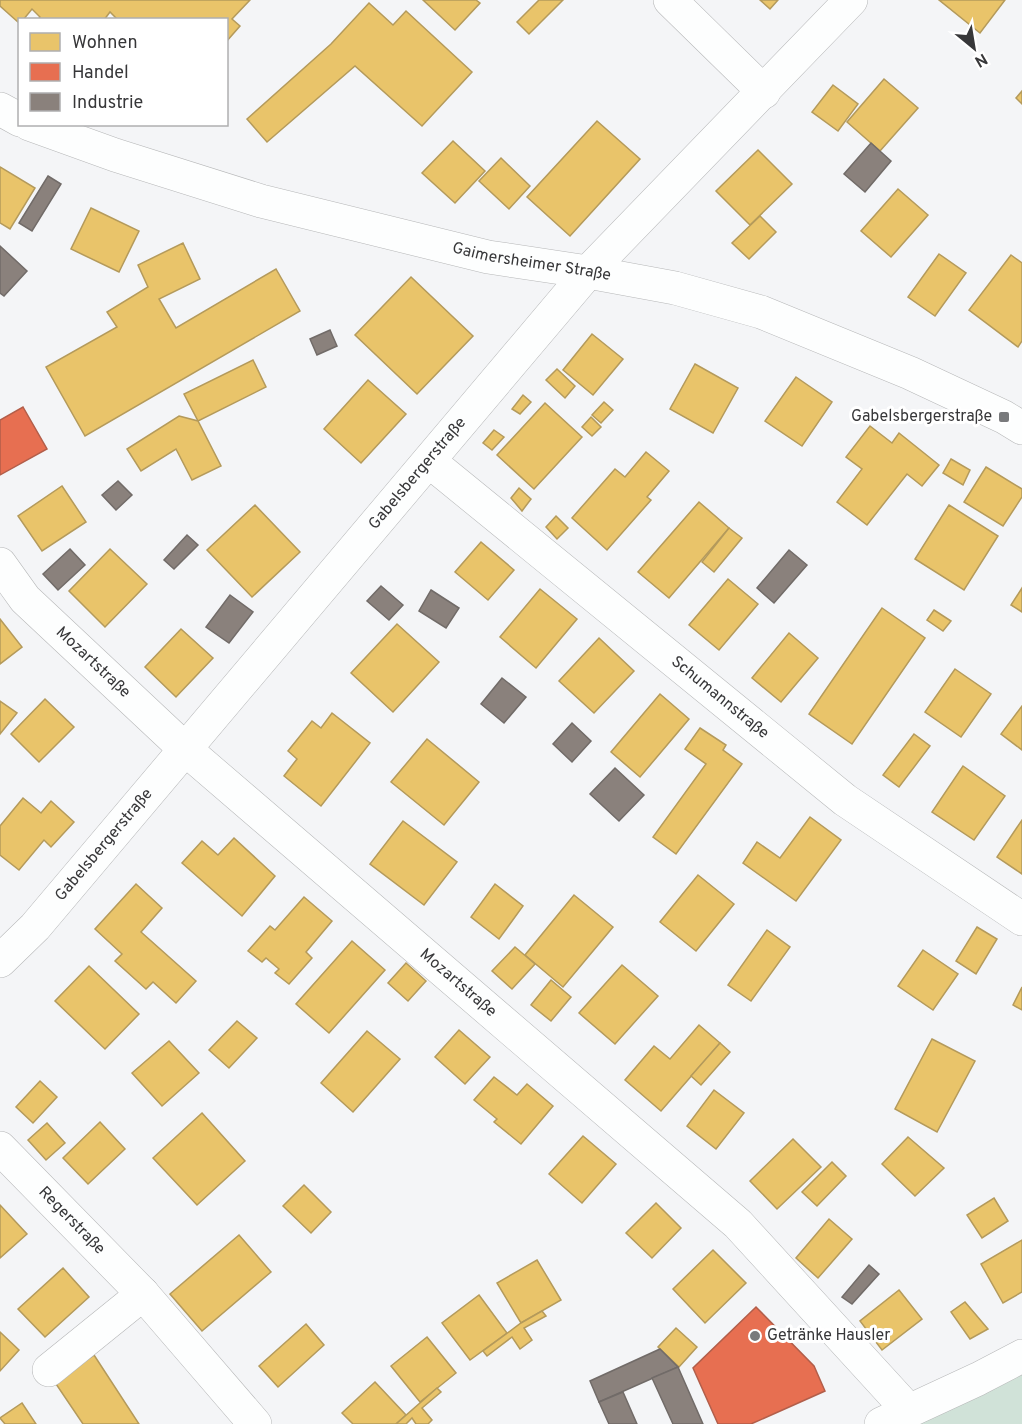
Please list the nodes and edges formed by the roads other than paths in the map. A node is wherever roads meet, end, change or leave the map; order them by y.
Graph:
1 (670, 0) edge
2 (852, 0) edge
3 (764, 92) junction
4 (0, 109) edge
5 (18, 119) edge
6 (35, 126) edge
7 (588, 272) junction
8 (1022, 428) edge
9 (429, 461) junction
10 (0, 564) edge
11 (185, 749) junction
12 (1022, 919) edge
13 (0, 961) edge
14 (0, 1148) edge
15 (143, 1294) junction
16 (1022, 1356) edge
17 (49, 1370) dead end
18 (895, 1418) edge
19 (255, 1424) edge

1 - 3 street
2 - 3 street, Gabelsbergerstraße
3 - 7 street, Gabelsbergerstraße
4 - 5 street
6 - 7 street, Gaimersheimer Straße
7 - 8 street, Gaimersheimer Straße
7 - 9 street, Gabelsbergerstraße
9 - 11 street, Gabelsbergerstraße
9 - 12 street, Schumannstraße
10 - 11 street, Mozartstraße
11 - 13 street, Gabelsbergerstraße
11 - 18 street, Mozartstraße
14 - 15 street, Regerstraße
15 - 17 street
15 - 19 street, Regerstraße
16 - 18 street

